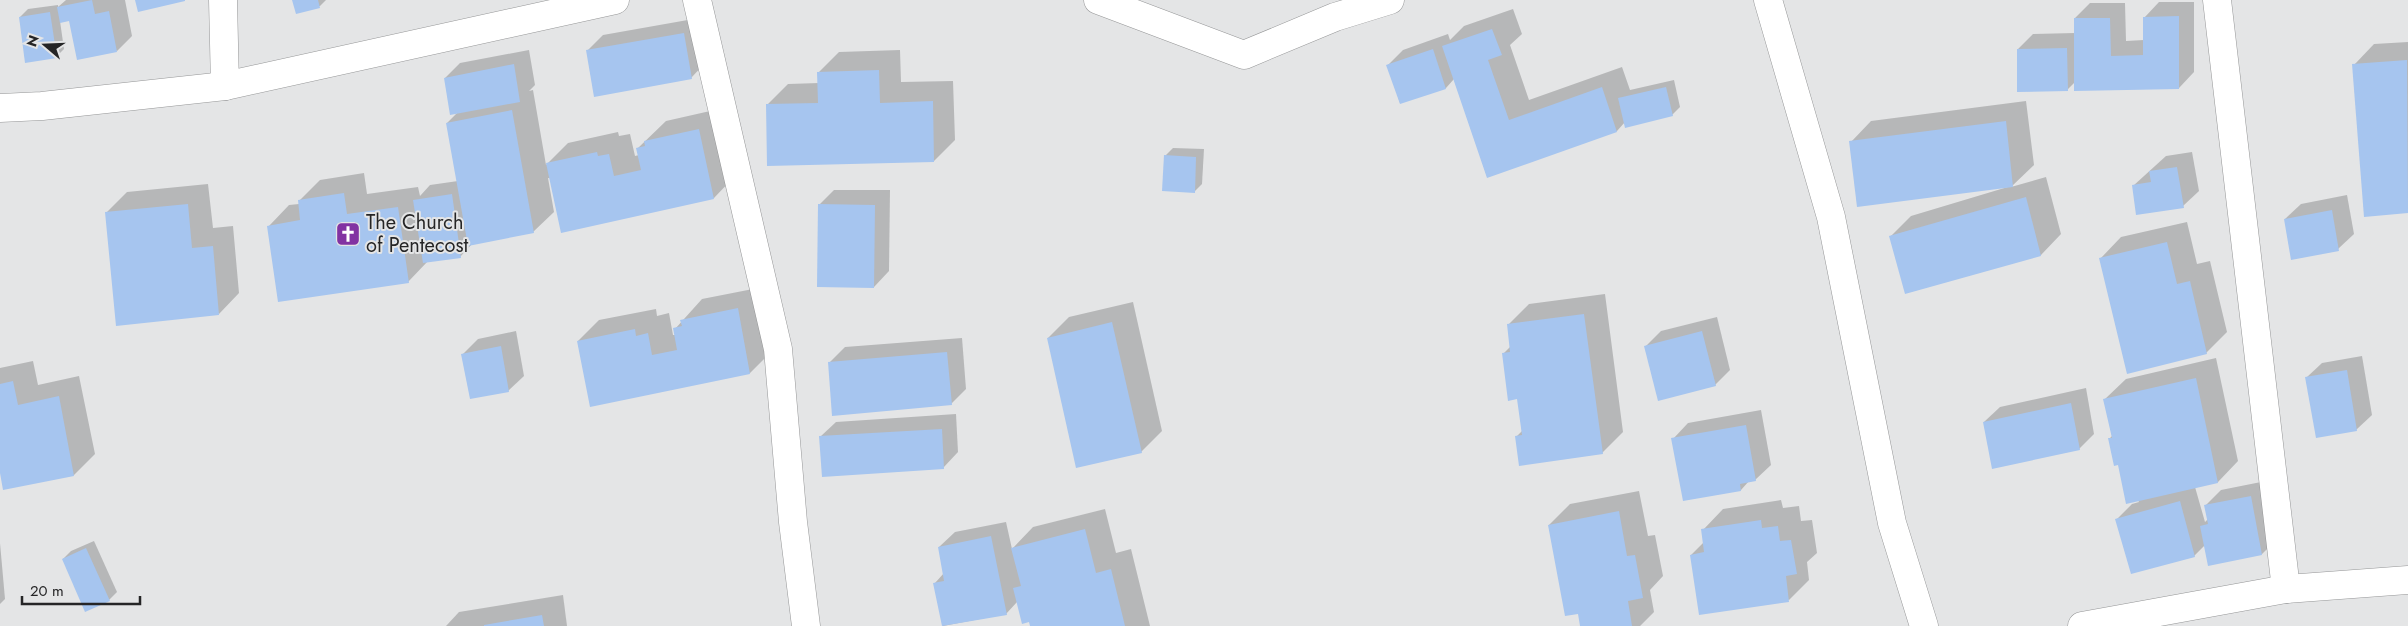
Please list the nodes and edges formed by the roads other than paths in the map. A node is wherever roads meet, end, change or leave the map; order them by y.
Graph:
1 (223, 0) edge
2 (615, 0) edge
3 (697, 0) edge
4 (1098, 0) edge
5 (1390, 0) edge
6 (1768, 0) edge
7 (2217, 0) edge
8 (225, 86) junction
9 (0, 108) edge
10 (2408, 580) edge
11 (2286, 590) junction
12 (806, 626) edge
13 (1924, 626) edge
14 (2082, 626) edge

1 - 8 street
2 - 8 street
3 - 12 street
4 - 5 street
6 - 13 street
7 - 11 street
8 - 9 street
10 - 11 street
11 - 14 street

